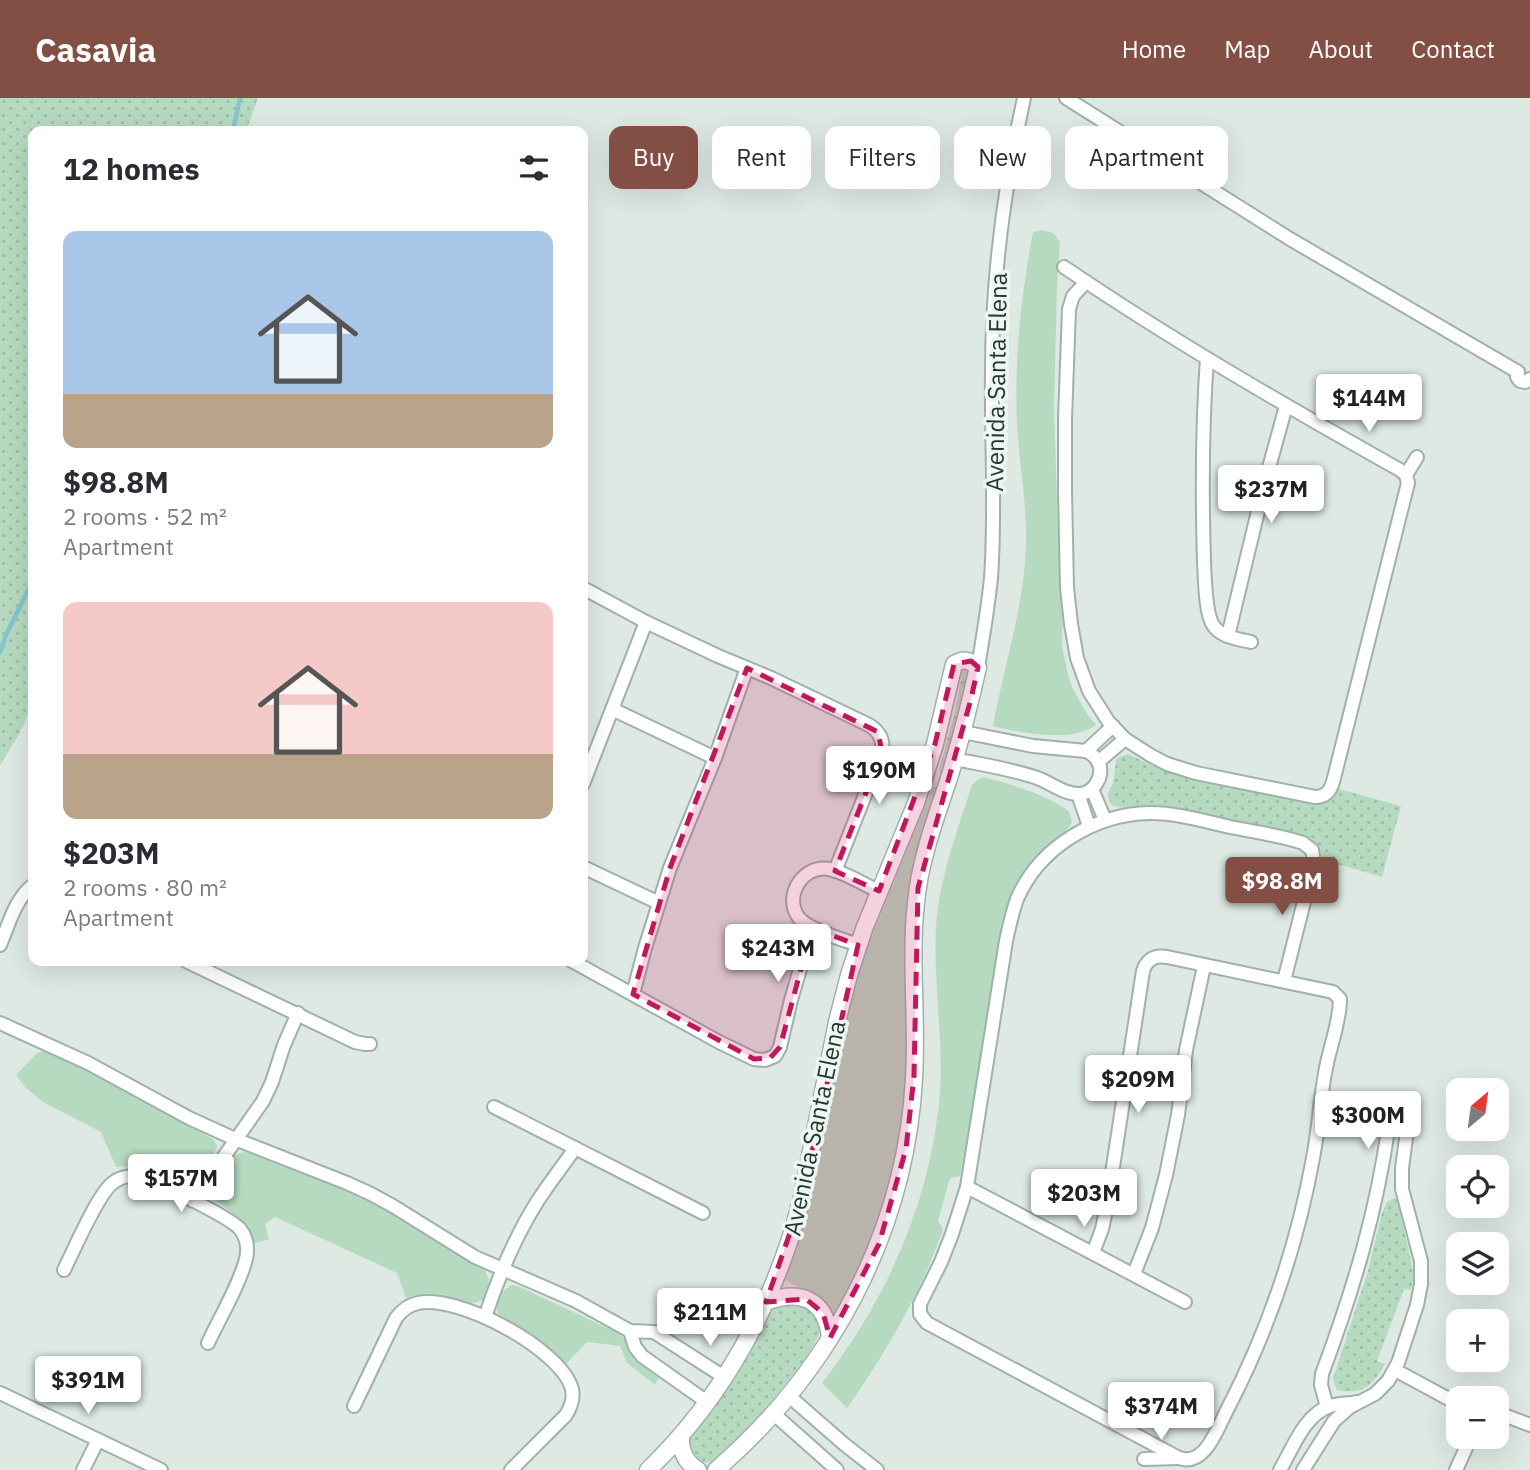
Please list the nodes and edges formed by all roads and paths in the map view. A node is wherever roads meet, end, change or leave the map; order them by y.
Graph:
1 (1024, 98) edge
2 (1066, 98) edge
3 (1064, 267) dead end
4 (1086, 282) junction
5 (1207, 359) junction
6 (1524, 372) edge
7 (1530, 379) edge
8 (1286, 407) junction
9 (1417, 457) dead end
10 (1406, 475) junction
11 (588, 591) edge
12 (646, 622) junction
13 (1228, 636) junction
14 (1251, 642) dead end
15 (978, 667) junction
16 (747, 668) junction
17 (612, 709) junction
18 (1113, 726) junction
19 (963, 732) junction
20 (1125, 739) junction
21 (1086, 751) junction
22 (715, 758) junction
23 (955, 759) junction
24 (1098, 762) junction
25 (588, 771) edge
26 (1092, 789) junction
27 (1079, 794) junction
28 (1105, 820) junction
29 (1089, 826) junction
30 (588, 869) edge
31 (835, 871) junction
32 (28, 889) edge
33 (880, 891) junction
34 (659, 903) junction
35 (812, 928) junction
36 (0, 945) edge
37 (858, 945) junction
38 (1204, 965) junction
39 (197, 966) edge
40 (581, 966) edge
41 (1284, 981) junction
42 (633, 994) junction
43 (298, 1013) junction
44 (0, 1023) edge
45 (370, 1044) dead end
46 (494, 1107) dead end
47 (1389, 1123) dead end
48 (1407, 1130) dead end
49 (235, 1139) junction
50 (575, 1148) junction
51 (1380, 1183) junction
52 (967, 1187) junction
53 (1402, 1189) junction
54 (193, 1201) junction
55 (703, 1213) dead end
56 (1093, 1252) junction
57 (64, 1270) dead end
58 (503, 1270) junction
59 (1134, 1274) junction
60 (766, 1303) junction
61 (1185, 1303) dead end
62 (485, 1317) junction
63 (630, 1331) junction
64 (830, 1338) junction
65 (208, 1343) dead end
66 (1395, 1370) junction
67 (724, 1377) junction
68 (0, 1393) edge
69 (789, 1396) junction
70 (1446, 1398) edge
71 (1361, 1401) junction
72 (708, 1402) junction
73 (354, 1406) dead end
74 (1327, 1407) junction
75 (774, 1414) junction
76 (1509, 1417) edge
77 (1530, 1424) edge
78 (681, 1436) junction
79 (98, 1440) junction
80 (1466, 1449) edge
81 (1179, 1458) junction
82 (1143, 1459) dead end
83 (83, 1470) edge
84 (161, 1470) edge
85 (511, 1470) edge
86 (648, 1470) edge
87 (698, 1470) edge
88 (716, 1470) edge
89 (837, 1470) edge
90 (877, 1470) edge
91 (1280, 1470) edge
92 (1303, 1470) edge
93 (1456, 1470) edge

1 - 15 street, Avenida Santa Elena
2 - 6 street
3 - 4 street
4 - 5 street
4 - 18 street
5 - 8 street
5 - 13 street
6 - 7 street
8 - 10 street
8 - 13 street
9 - 10 street
10 - 20 street
11 - 12 street
12 - 16 street
12 - 17 street
13 - 14 street
15 - 19 street, Avenida Santa Elena
15 - 33 street, Avenida Santa Elena
16 - 22 street
16 - 31 street
17 - 22 street
17 - 25 street
18 - 20 street
18 - 21 street
19 - 21 street
19 - 23 street, Avenida Santa Elena
20 - 24 street
21 - 24 street
22 - 34 street
23 - 27 street
23 - 64 street, Avenida Santa Elena
24 - 26 street
26 - 27 street
26 - 28 street
27 - 29 street
28 - 29 street
28 - 41 street
29 - 52 street
30 - 34 street
31 - 33 street
31 - 35 street
32 - 36 street
33 - 37 street, Avenida Santa Elena
34 - 42 street
35 - 37 street
35 - 42 street
37 - 60 street, Avenida Santa Elena
38 - 41 street
38 - 56 street
38 - 59 street
39 - 43 street
40 - 42 street
41 - 81 street
43 - 45 street
43 - 49 street
44 - 49 street
46 - 50 street
47 - 51 street
48 - 53 street
49 - 54 street
49 - 58 street
50 - 55 street
50 - 58 street
51 - 53 street
51 - 74 street
52 - 56 street
52 - 81 street
53 - 66 street
54 - 57 street
54 - 65 street
56 - 59 street
58 - 62 street
58 - 63 street
59 - 61 street
60 - 64 street
60 - 67 street, Avenida Santa Elena
62 - 73 street
62 - 85 street
63 - 67 street
63 - 72 street
64 - 69 street, Avenida Santa Elena
66 - 70 street
66 - 71 street
67 - 72 street, Avenida Santa Elena
68 - 79 street
69 - 75 street, Avenida Santa Elena
69 - 90 street
71 - 74 street
71 - 92 street
72 - 78 street, Avenida Santa Elena
74 - 91 street
75 - 88 street, Avenida Santa Elena
75 - 89 street
76 - 77 street
78 - 86 street, Avenida Santa Elena
78 - 87 street
79 - 83 street
79 - 84 street
80 - 93 street
81 - 82 street

